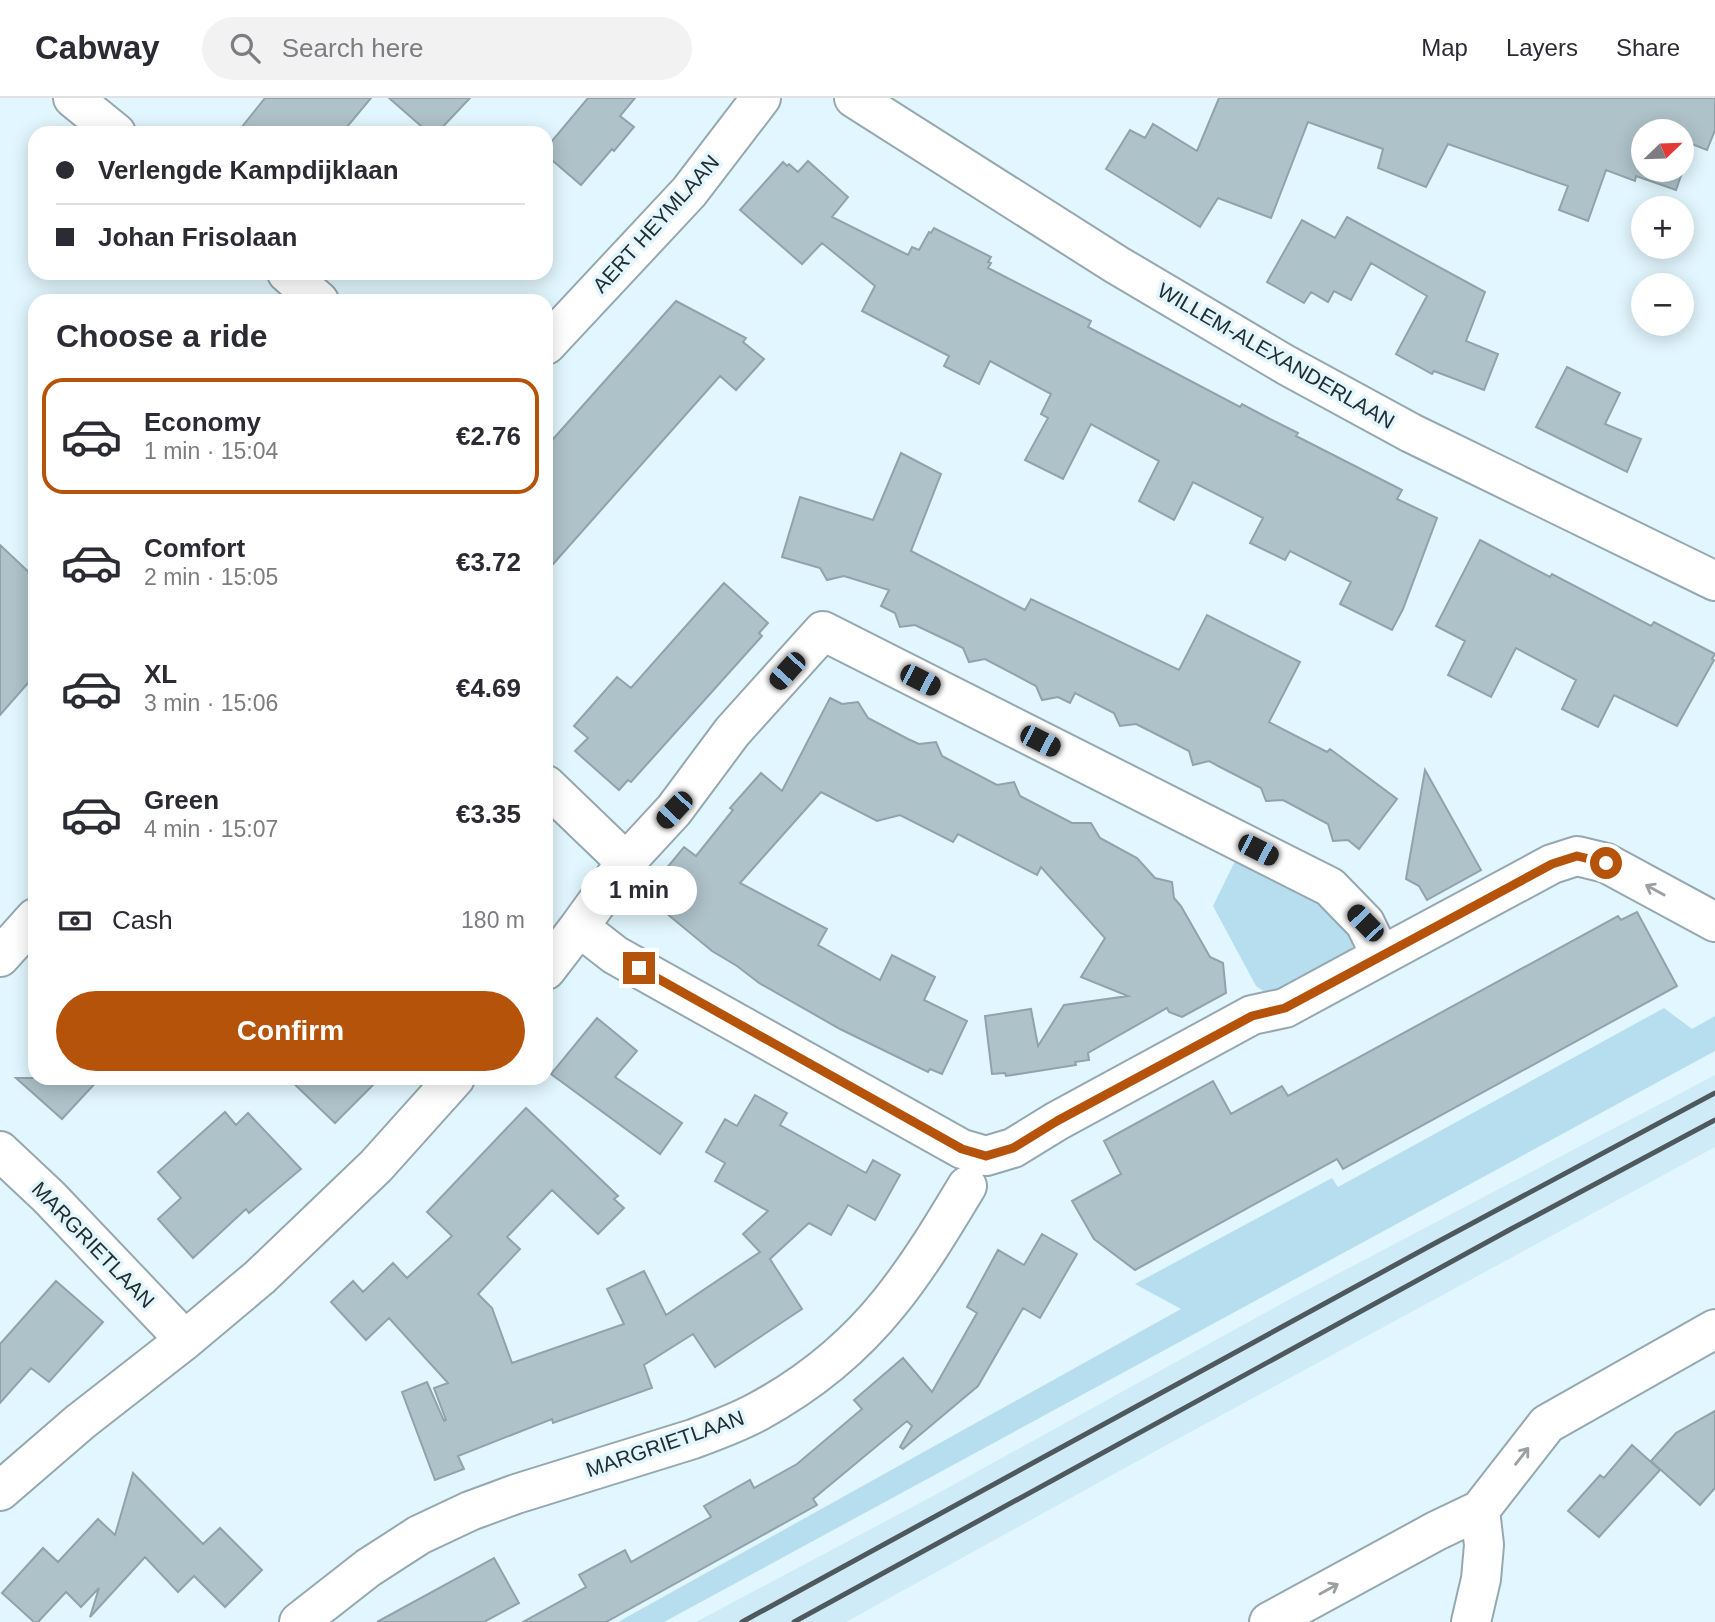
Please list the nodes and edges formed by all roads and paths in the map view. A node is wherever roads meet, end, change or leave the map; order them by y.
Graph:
1 (73, 98) edge
2 (761, 98) edge
3 (854, 98) edge
4 (107, 126) edge
5 (295, 280) edge
6 (311, 294) edge
7 (553, 338) edge
8 (1715, 581) edge
9 (553, 792) edge
10 (626, 862) junction
11 (1715, 922) edge
12 (28, 926) edge
13 (579, 927) junction
14 (1381, 956) junction
15 (0, 957) edge
16 (553, 961) edge
17 (449, 1085) edge
18 (0, 1151) edge
19 (967, 1186) dead end
20 (1715, 1329) edge
21 (186, 1340) junction
22 (0, 1491) edge
23 (1480, 1510) junction
24 (299, 1622) edge
25 (1269, 1622) edge
26 (1471, 1622) edge

1 - 4 street
2 - 7 street, AERT HEYMLAAN
3 - 8 street, WILLEM-ALEXANDERLAAN
5 - 6 street
9 - 10 street
10 - 13 street
10 - 14 street
11 -> 14 street
12 - 15 street
13 - 14 street
13 - 16 street
17 - 21 street
18 - 21 street, MARGRIETLAAN
19 - 24 street, MARGRIETLAAN
23 -> 20 street
21 - 22 street
25 -> 23 street
23 - 26 street

